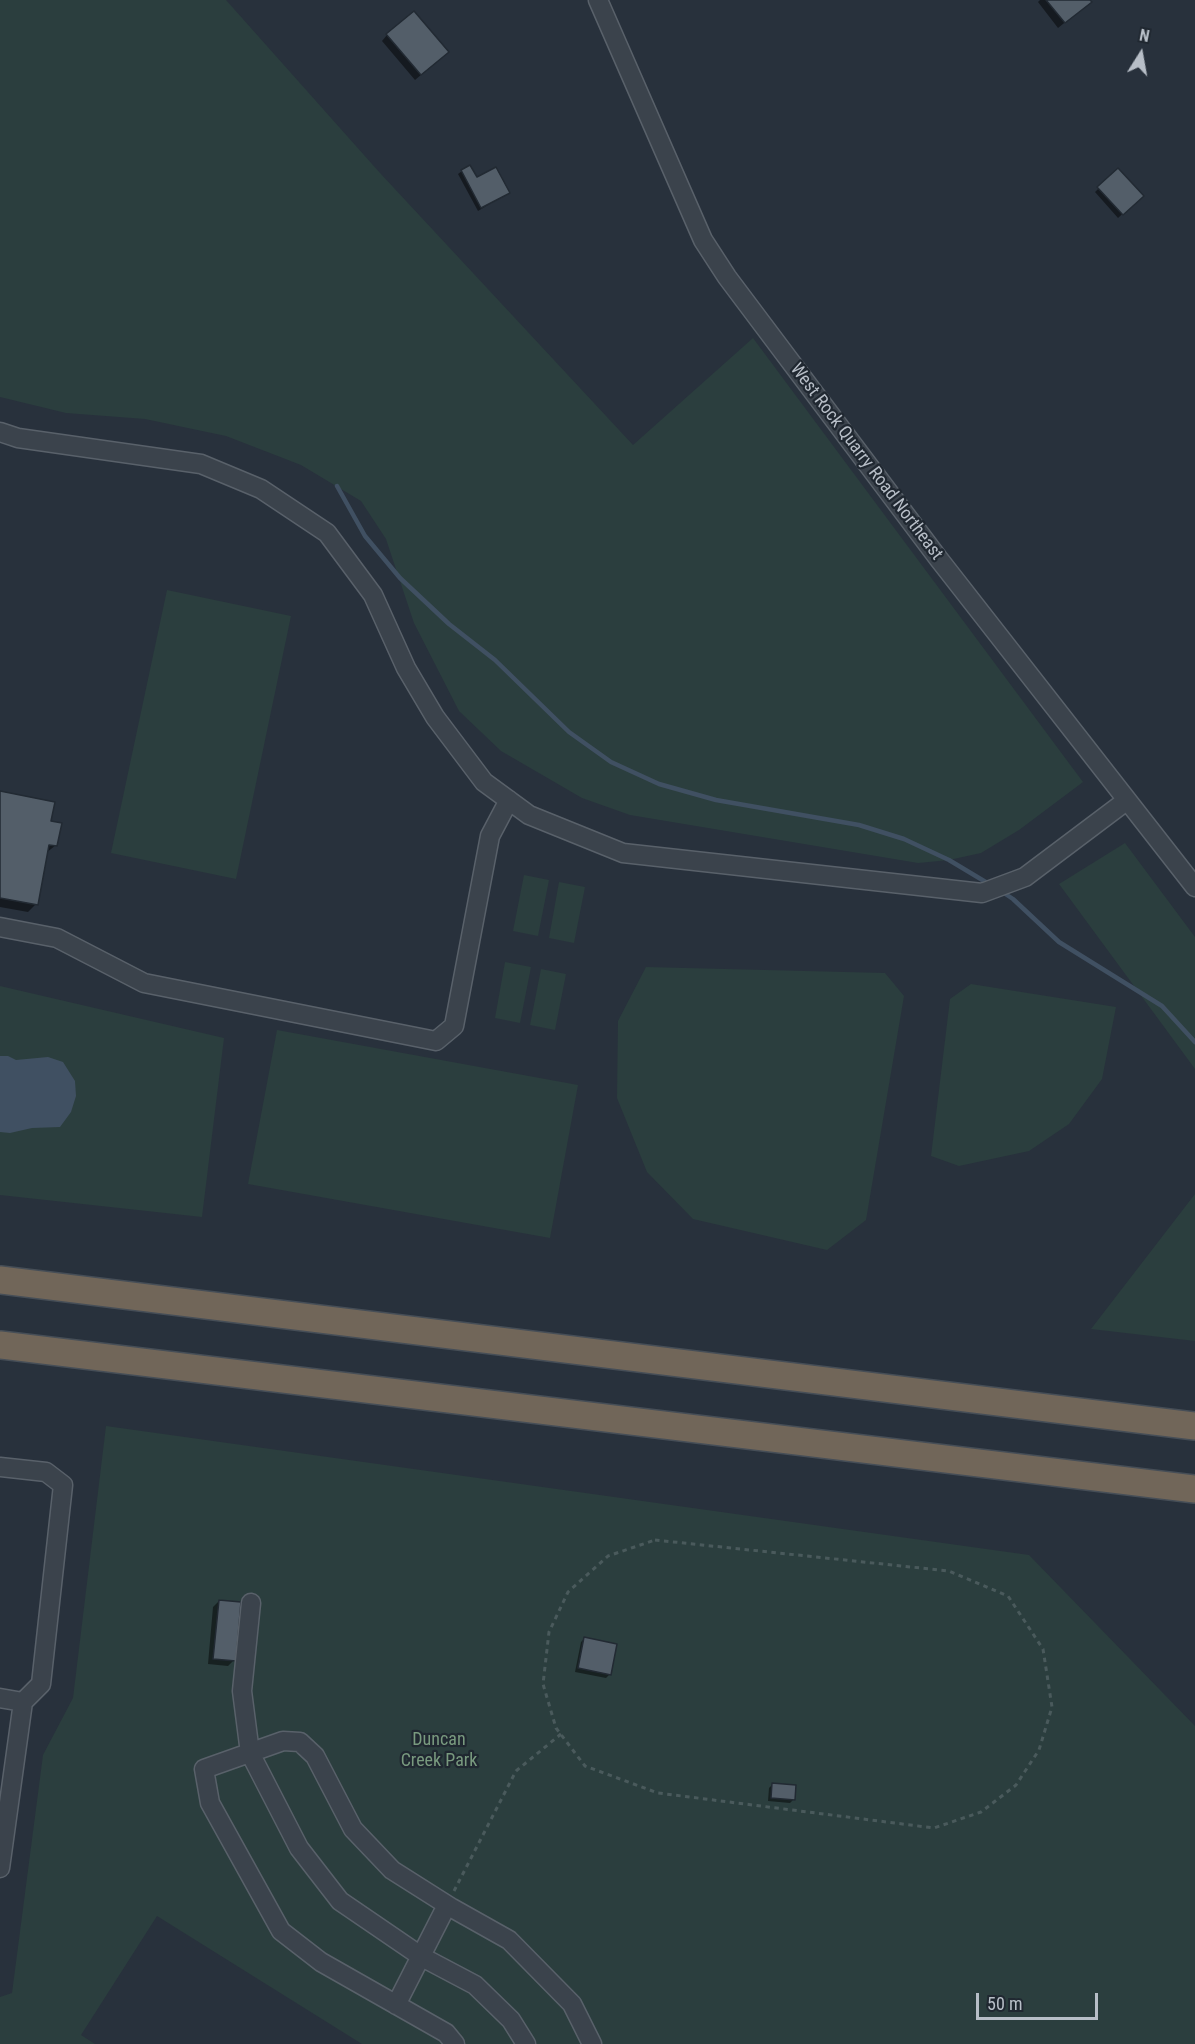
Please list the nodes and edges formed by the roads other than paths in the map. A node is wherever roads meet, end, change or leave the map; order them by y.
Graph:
1 (598, 0) edge
2 (0, 432) edge
3 (509, 800) junction
4 (1126, 801) junction
5 (1195, 887) edge
6 (0, 927) edge
7 (0, 1280) edge
8 (0, 1344) edge
9 (1195, 1426) edge
10 (0, 1467) edge
11 (1195, 1490) edge
12 (251, 1603) dead end
13 (0, 1698) edge
14 (23, 1702) junction
15 (250, 1752) junction
16 (0, 1868) edge
17 (450, 1900) junction
18 (422, 1957) junction
19 (396, 2005) junction
20 (455, 2044) edge
21 (526, 2044) edge
22 (592, 2044) edge

1 - 4 street, West Rock Quarry Road Northeast
2 - 3 street
3 - 4 street
3 - 6 street
4 - 5 street, West Rock Quarry Road Northeast
7 - 9 highway
8 - 11 highway
10 - 14 street
12 - 15 street
13 - 14 street
14 - 16 street
15 - 17 street
15 - 18 street
15 - 19 street
17 - 18 street
17 - 22 street
18 - 19 street
18 - 21 street
19 - 20 street

